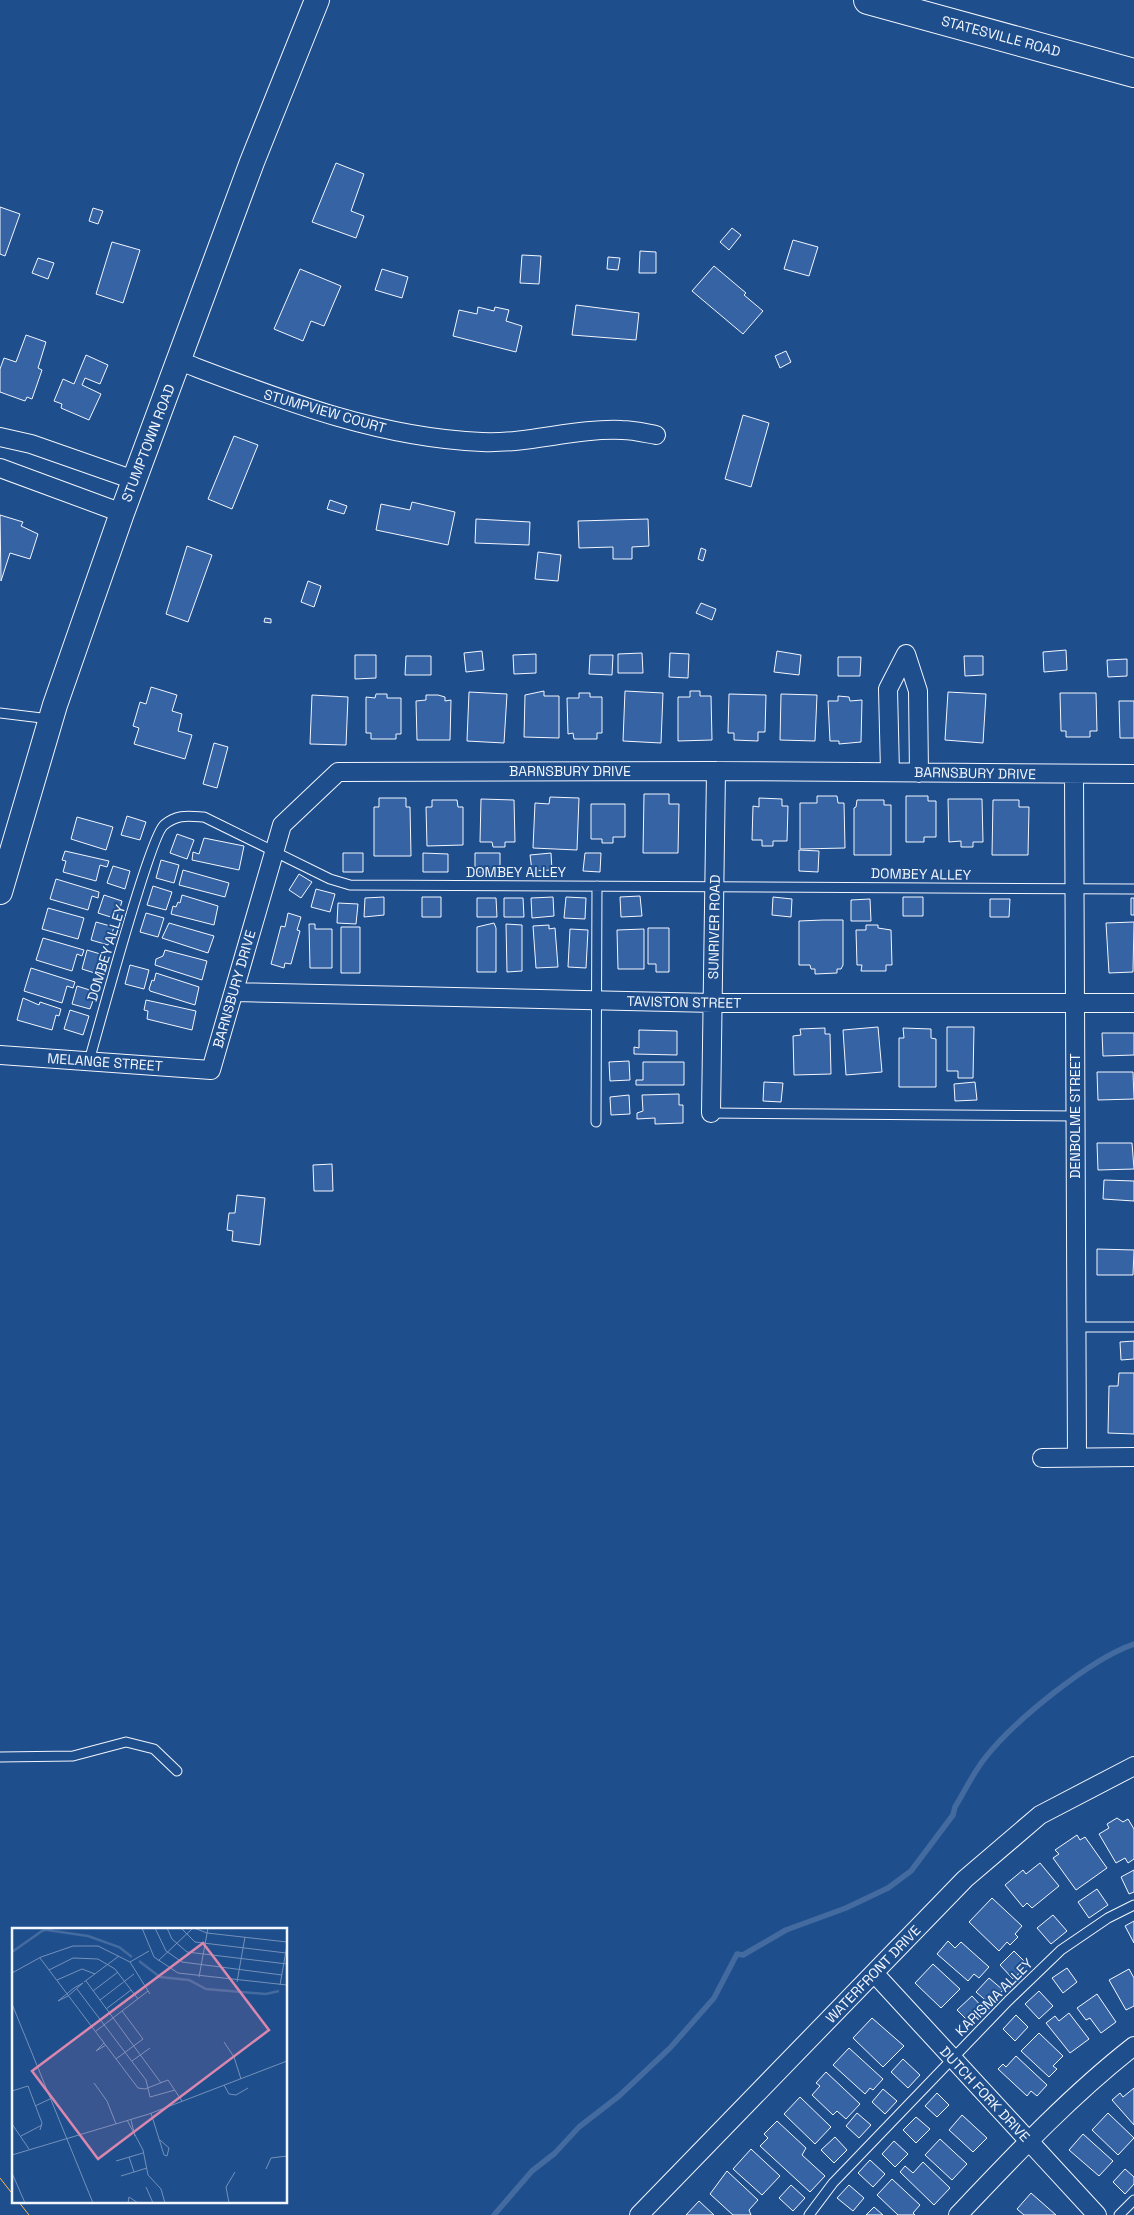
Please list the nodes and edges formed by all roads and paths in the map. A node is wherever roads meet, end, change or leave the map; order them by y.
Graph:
1 (317, 0) edge
2 (868, 0) edge
3 (1134, 73) edge
4 (179, 362) junction
5 (656, 435) dead end
6 (0, 437) edge
7 (0, 468) edge
8 (134, 480) junction
9 (122, 514) junction
10 (0, 713) edge
11 (50, 719) junction
12 (716, 770) junction
13 (890, 772) junction
14 (919, 773) junction
15 (1074, 774) junction
16 (1134, 774) edge
17 (275, 850) junction
18 (1, 884) edge
19 (714, 885) junction
20 (597, 886) junction
21 (1074, 889) junction
22 (1134, 889) edge
23 (234, 992) junction
24 (598, 1000) junction
25 (713, 1003) junction
26 (1075, 1003) junction
27 (1134, 1003) edge
28 (0, 1055) edge
29 (88, 1061) junction
30 (211, 1070) joint
31 (711, 1113) joint
32 (1075, 1116) junction
33 (596, 1122) dead end
34 (1076, 1327) junction
35 (1134, 1327) edge
36 (1077, 1457) junction
37 (1134, 1457) edge
38 (1042, 1458) dead end
39 (0, 1757) edge
40 (1134, 1766) edge
41 (177, 1771) dead end
42 (1134, 1905) edge
43 (874, 1973) junction
44 (1134, 2046) edge
45 (953, 2058) junction
46 (1029, 2141) junction
47 (1134, 2200) edge
48 (639, 2215) edge
49 (808, 2215) edge
50 (958, 2215) edge
51 (1097, 2215) edge
52 (1119, 2215) edge

1 - 4 street, STUMPTOWN ROAD
2 - 3 main road, STATESVILLE ROAD
4 - 5 street, STUMPVIEW COURT
4 - 8 street, STUMPTOWN ROAD
6 - 8 street
7 - 9 street
8 - 9 street, STUMPTOWN ROAD
9 - 11 street, STUMPTOWN ROAD
10 - 11 lane
11 - 18 street, STUMPTOWN ROAD
12 - 13 street, BARNSBURY DRIVE
12 - 17 street, BARNSBURY DRIVE
12 - 19 street, SUNRIVER ROAD
13 - 14 street, BARNSBURY DRIVE
13 - 14 street
14 - 15 street, BARNSBURY DRIVE
15 - 16 street, BARNSBURY DRIVE
15 - 21 street, DENBOLME STREET
17 - 20 lane, DOMBEY ALLEY
17 - 23 street, BARNSBURY DRIVE
17 - 29 lane, DOMBEY ALLEY
19 - 20 lane, DOMBEY ALLEY
19 - 21 lane, DOMBEY ALLEY
19 - 25 street, SUNRIVER ROAD
20 - 24 lane
21 - 22 lane, DOMBEY ALLEY
21 - 26 street, DENBOLME STREET
23 - 24 street, TAVISTON STREET
23 - 30 street, BARNSBURY DRIVE
24 - 25 street, TAVISTON STREET
24 - 33 lane
25 - 26 street, TAVISTON STREET
25 - 31 street, SUNRIVER ROAD
26 - 27 street, TAVISTON STREET
26 - 32 street, DENBOLME STREET
28 - 29 street, MELANGE STREET
29 - 30 street, MELANGE STREET
31 - 32 lane
32 - 34 street, DENBOLME STREET
34 - 35 lane
34 - 36 street, DENBOLME STREET
36 - 37 street
36 - 38 street
39 - 41 lane
40 - 43 street, WATERFRONT DRIVE
42 - 45 lane, KARISMA ALLEY
43 - 45 street, DUTCH FORK DRIVE
43 - 48 street, WATERFRONT DRIVE
44 - 46 street
45 - 46 street, DUTCH FORK DRIVE
45 - 49 lane, KARISMA ALLEY
46 - 50 street
46 - 51 street, DUTCH FORK DRIVE
47 - 52 lane

